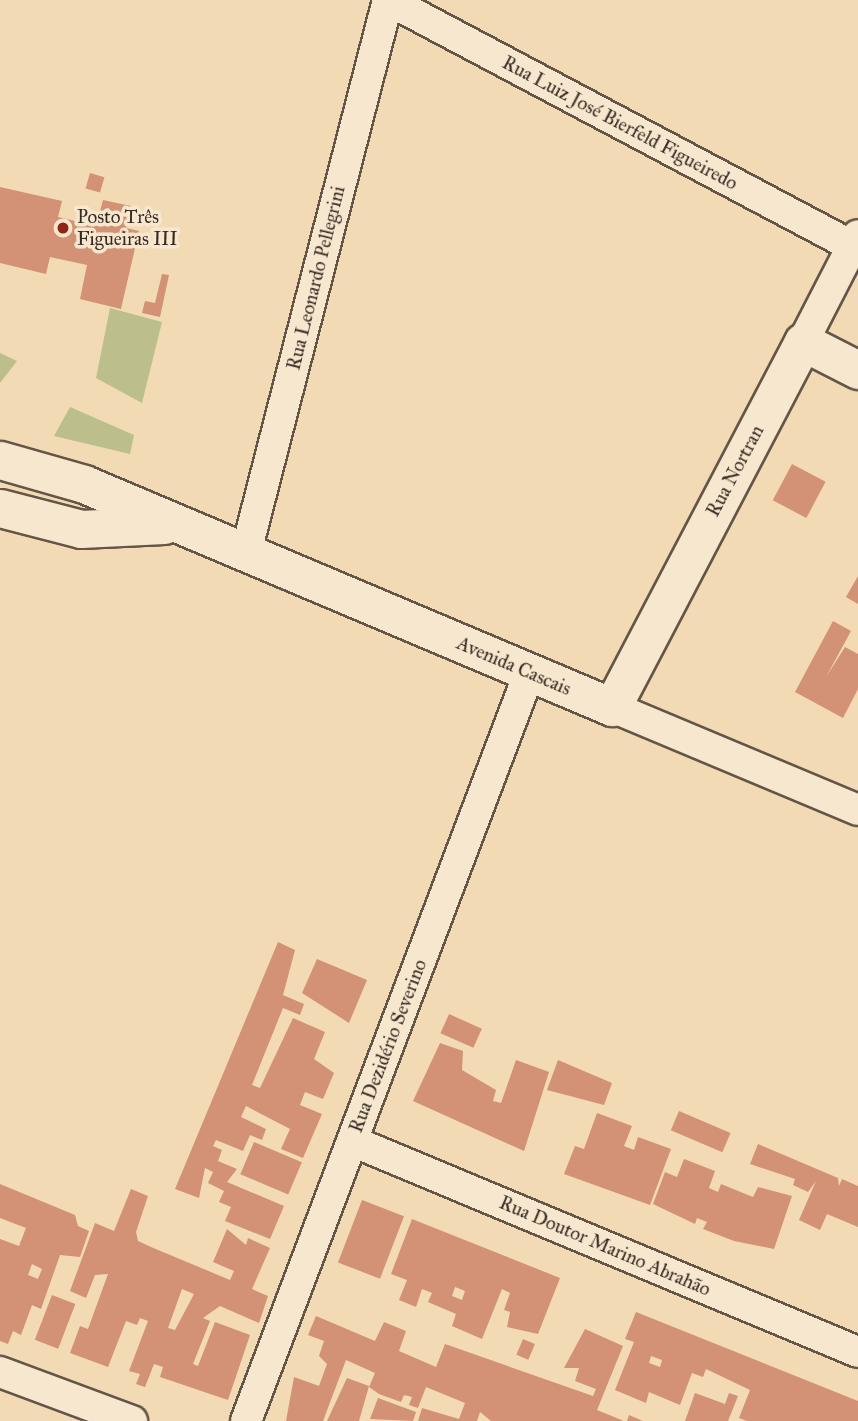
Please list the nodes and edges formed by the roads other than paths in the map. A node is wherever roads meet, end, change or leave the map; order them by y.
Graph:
1 (388, 0) edge
2 (855, 240) edge
3 (803, 342) junction
4 (858, 370) edge
5 (0, 460) edge
6 (0, 508) edge
7 (169, 524) junction
8 (245, 556) junction
9 (530, 671) junction
10 (612, 707) junction
11 (858, 810) edge
12 (352, 1141) junction
13 (858, 1352) edge
14 (0, 1372) edge
15 (132, 1421) edge
16 (246, 1421) edge

1 - 2 street, Rua Luiz José Bierfeld Figueiredo
1 - 8 street, Rua Leonardo Pellegrini
2 - 3 street, Rua Nortran
3 - 4 street
3 - 10 street, Rua Nortran
5 - 7 street, Avenida Cascais
6 - 7 street, Avenida Cascais
7 - 8 street, Avenida Cascais
8 - 9 street, Avenida Cascais
9 - 10 street, Avenida Cascais
9 - 12 street, Rua Dezidério Severino
10 - 11 street, Avenida Cascais
12 - 13 street, Rua Doutor Marino Abrahão
12 - 16 street, Rua Dezidério Severino
14 - 15 street

